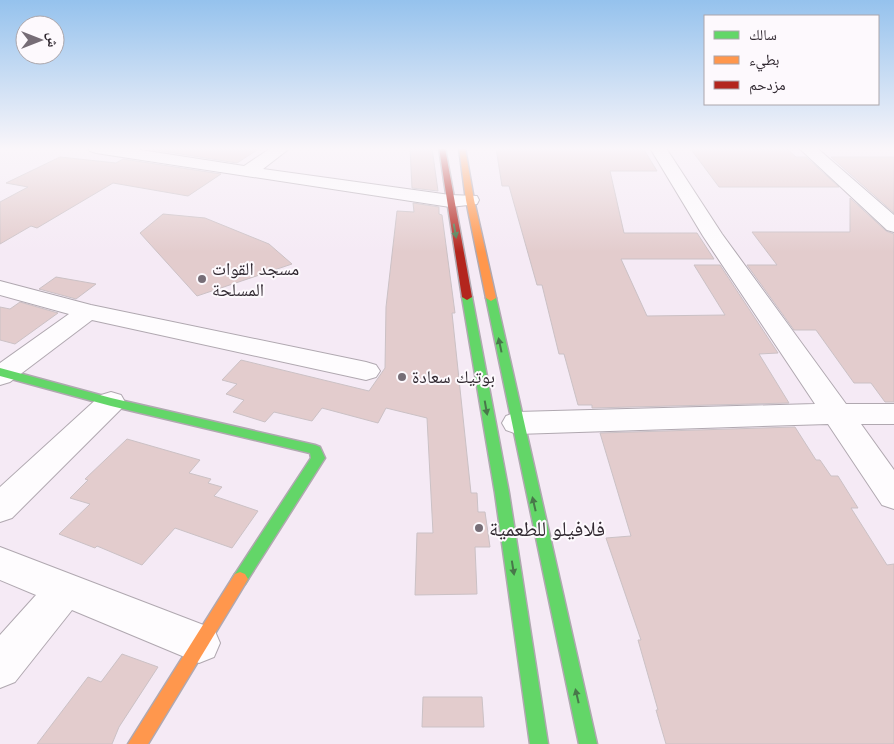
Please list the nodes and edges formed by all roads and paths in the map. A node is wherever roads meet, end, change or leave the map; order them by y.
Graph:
1 (322, 183) edge
2 (447, 183) edge
3 (467, 183) edge
4 (680, 183) edge
5 (846, 183) edge
6 (470, 200) junction
7 (450, 201) junction
8 (894, 226) edge
9 (0, 288) edge
10 (88, 312) junction
11 (366, 371) dead end
12 (1, 374) edge
13 (112, 402) junction
14 (837, 414) junction
15 (894, 414) edge
16 (517, 423) junction
17 (894, 496) edge
18 (0, 508) edge
19 (0, 563) edge
20 (64, 590) junction
21 (199, 643) junction
22 (0, 667) edge
23 (137, 744) edge
24 (539, 744) edge
25 (588, 744) edge

1 - 7 street
2 - 7 main road
3 - 6 main road
4 - 14 street
5 - 8 street
6 - 7 street
16 -> 6 main road
7 -> 24 main road
9 - 10 street
10 - 11 street
10 - 12 street
12 - 13 main road
13 - 18 street
13 - 21 main road
14 - 15 street
14 - 16 street
14 - 17 street
25 -> 16 main road
19 - 20 street
20 - 21 street
20 - 22 street
21 - 23 main road

